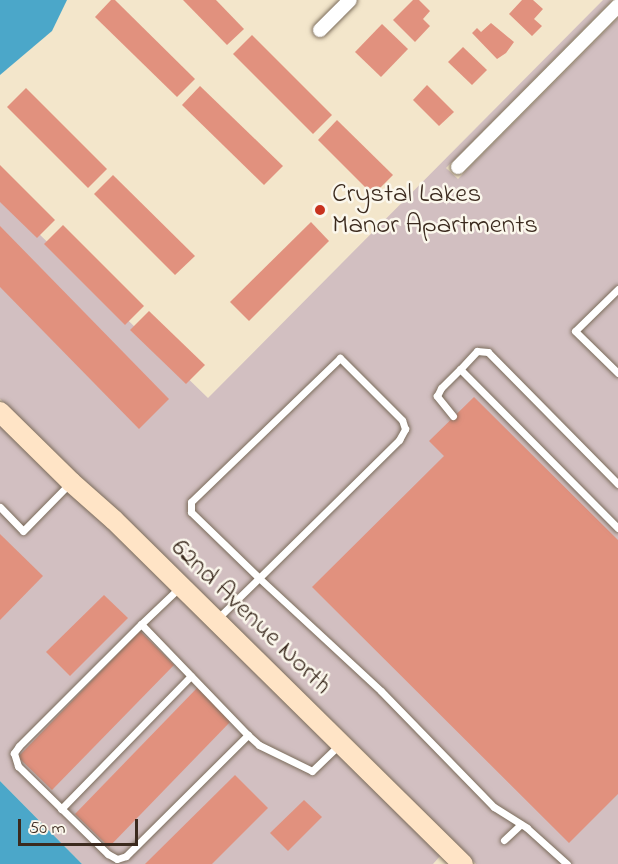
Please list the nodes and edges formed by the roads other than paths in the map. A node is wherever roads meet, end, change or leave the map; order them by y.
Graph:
1 (350, 0) edge
2 (618, 6) edge
3 (320, 30) dead end
4 (458, 167) dead end
5 (618, 289) edge
6 (460, 369) junction
7 (618, 373) edge
8 (0, 412) edge
9 (453, 416) dead end
10 (71, 482) junction
11 (618, 484) edge
12 (0, 507) edge
13 (618, 528) edge
14 (259, 578) junction
15 (180, 587) junction
16 (215, 621) junction
17 (141, 624) junction
18 (191, 676) junction
19 (248, 735) junction
20 (342, 742) junction
21 (61, 809) junction
22 (520, 824) junction
23 (504, 840) dead end
24 (454, 861) edge
25 (567, 864) edge

1 - 3 street
2 - 4 street
5 - 7 lane
6 - 9 lane
6 - 11 lane
6 - 13 lane
8 - 10 street, 62nd Avenue North
10 - 12 lane
10 - 15 street, 62nd Avenue North
14 - 14 lane
14 - 16 lane
14 - 22 lane
15 - 16 street, 62nd Avenue North
15 - 17 lane
16 - 20 street, 62nd Avenue North
17 - 18 lane
17 - 21 lane
18 - 19 lane
18 - 21 lane
19 - 20 lane
19 - 21 lane
20 - 24 street, 62nd Avenue North
22 - 23 lane
22 - 25 lane

